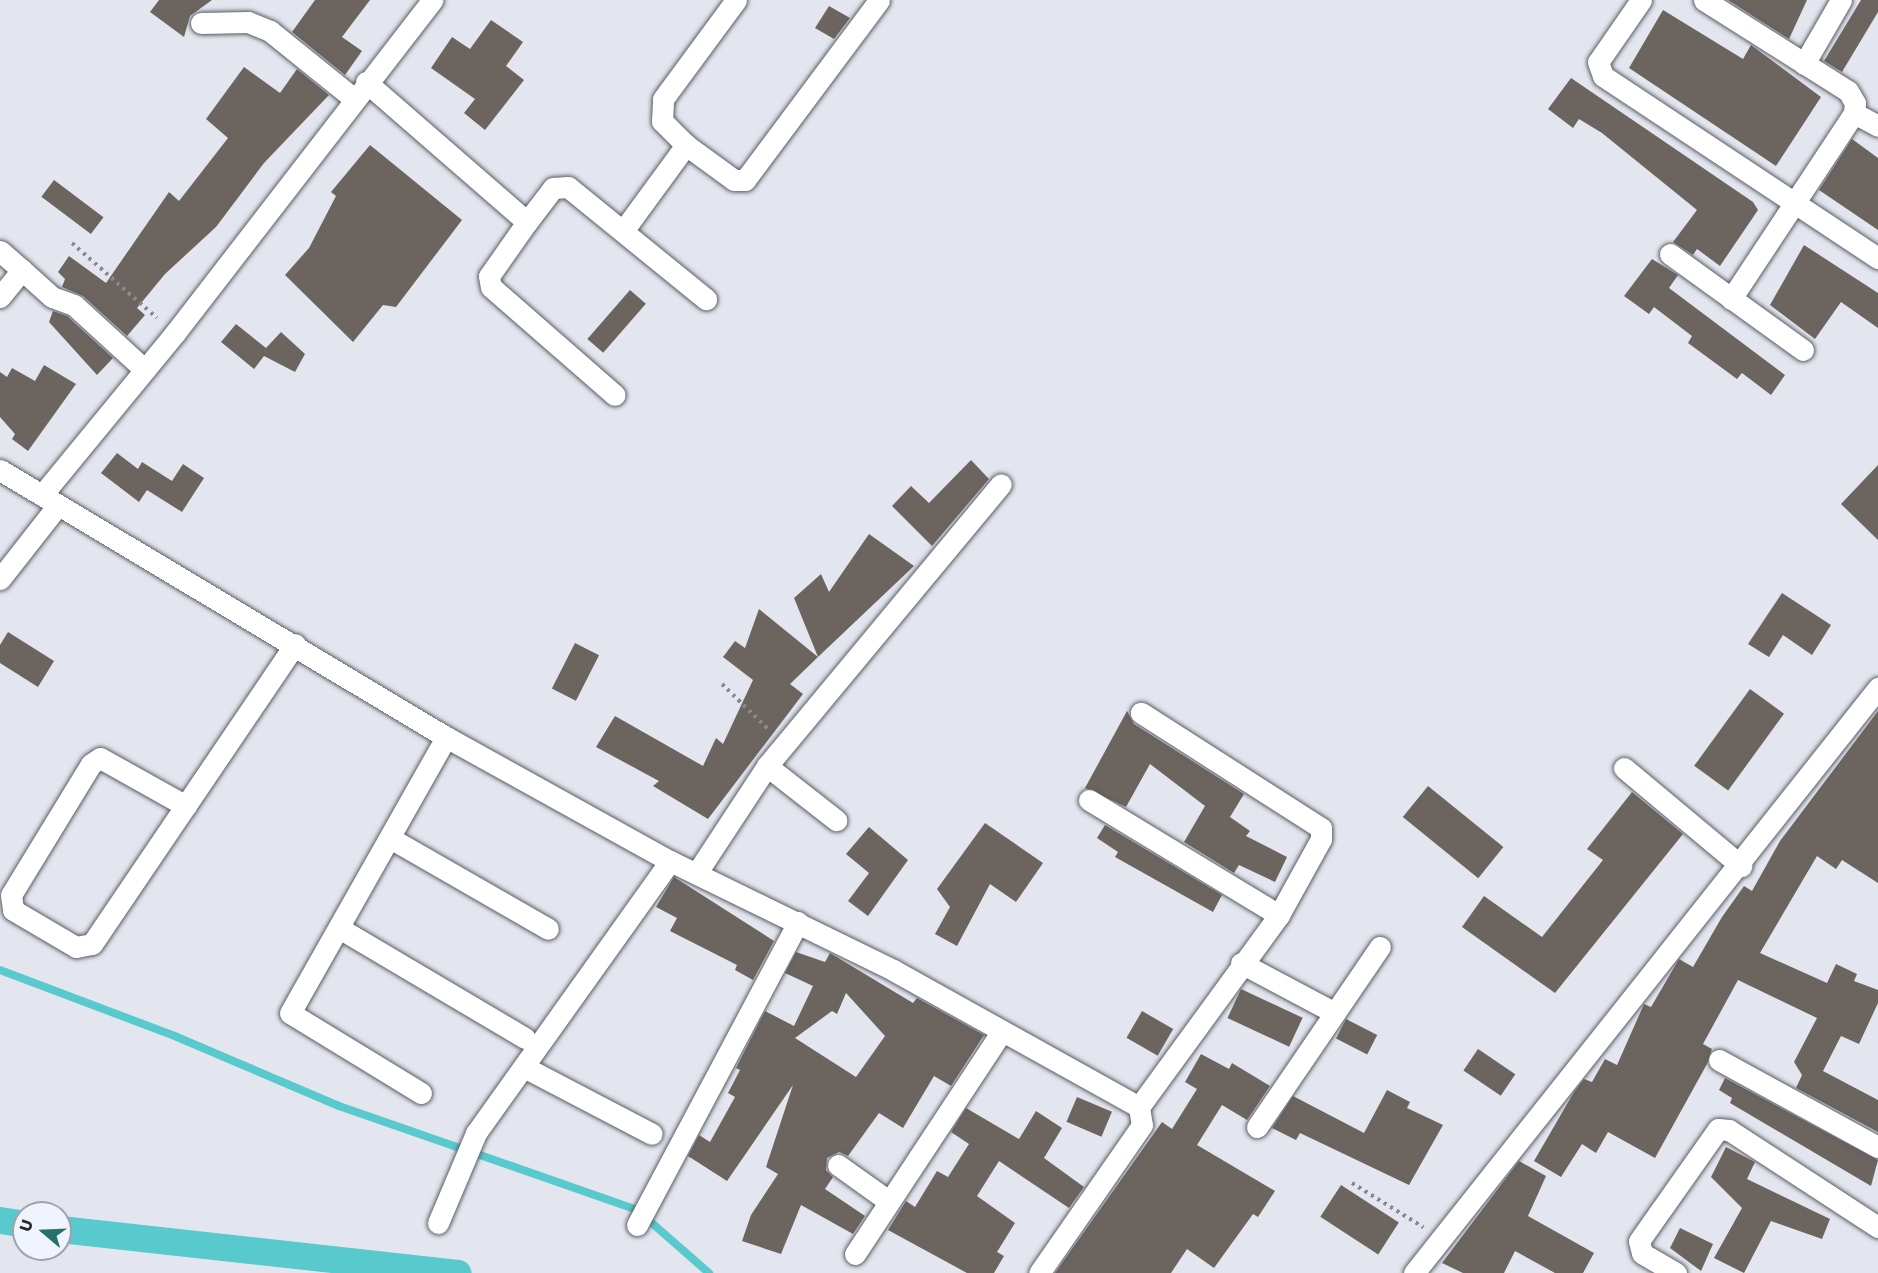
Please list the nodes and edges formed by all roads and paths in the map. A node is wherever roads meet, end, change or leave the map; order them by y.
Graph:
1 (432, 0) edge
2 (736, 0) edge
3 (879, 0) edge
4 (1641, 0) edge
5 (1704, 0) edge
6 (1841, 0) edge
7 (201, 23) dead end
8 (1804, 64) junction
9 (359, 90) junction
10 (1854, 113) junction
11 (1878, 126) edge
12 (686, 145) junction
13 (1792, 204) junction
14 (527, 222) junction
15 (623, 231) junction
16 (72, 243) dead end
17 (0, 251) edge
18 (1670, 254) dead end
19 (1878, 258) edge
20 (22, 270) junction
21 (0, 297) edge
22 (706, 299) dead end
23 (1731, 299) junction
24 (175, 333) junction
25 (1803, 350) dead end
26 (145, 370) junction
27 (615, 395) dead end
28 (0, 470) edge
29 (1001, 484) dead end
30 (50, 500) junction
31 (0, 579) edge
32 (296, 644) junction
33 (722, 684) dead end
34 (1878, 688) edge
35 (1141, 713) dead end
36 (446, 736) junction
37 (784, 745) junction
38 (766, 766) junction
39 (1624, 768) dead end
40 (1089, 800) dead end
41 (186, 806) junction
42 (836, 820) dead end
43 (390, 838) junction
44 (670, 861) junction
45 (1742, 866) junction
46 (698, 871) junction
47 (1279, 915) junction
48 (798, 922) junction
49 (339, 928) junction
50 (548, 929) dead end
51 (1380, 947) dead end
52 (1240, 963) junction
53 (1335, 1013) junction
54 (1002, 1031) junction
55 (525, 1038) dead end
56 (1719, 1060) dead end
57 (524, 1067) junction
58 (421, 1093) dead end
59 (1139, 1107) junction
60 (1257, 1127) dead end
61 (652, 1134) dead end
62 (1878, 1147) edge
63 (838, 1165) dead end
64 (1352, 1183) dead end
65 (887, 1200) junction
66 (438, 1223) dead end
67 (638, 1224) dead end
68 (1878, 1227) edge
69 (1438, 1236) junction
70 (855, 1254) dead end
71 (1039, 1273) edge
72 (1414, 1273) edge
73 (1676, 1273) edge

1 - 9 street
2 - 12 street
3 - 12 street
4 - 13 street
5 - 8 street
6 - 8 street
7 - 9 street
8 - 10 street
9 - 14 street
9 - 24 street
10 - 11 street
10 - 13 street
12 - 15 street
13 - 19 street
13 - 23 street
14 - 15 street
14 - 27 street
15 - 22 street
16 - 24 path
17 - 20 street
18 - 23 street
20 - 21 street
20 - 26 street
23 - 25 street
24 - 26 street
26 - 30 street
28 - 30 street
29 - 37 street
30 - 31 street
30 - 32 street
32 - 36 street
32 - 41 street
33 - 37 path
34 - 45 street
35 - 47 street
36 - 43 street
36 - 44 street
37 - 38 street
38 - 42 street
38 - 46 street
39 - 45 street
40 - 47 street
41 - 41 street
43 - 49 street
43 - 50 street
44 - 46 street
44 - 57 street
45 - 69 street
46 - 48 street
47 - 52 street
48 - 54 street
48 - 67 street
49 - 55 street
49 - 58 street
51 - 53 street
52 - 53 street
52 - 59 street
53 - 60 street
54 - 59 street
54 - 65 street
56 - 62 street
57 - 61 street
57 - 66 street
59 - 71 street
63 - 65 street
64 - 69 path
65 - 70 street
68 - 73 street
69 - 72 street

